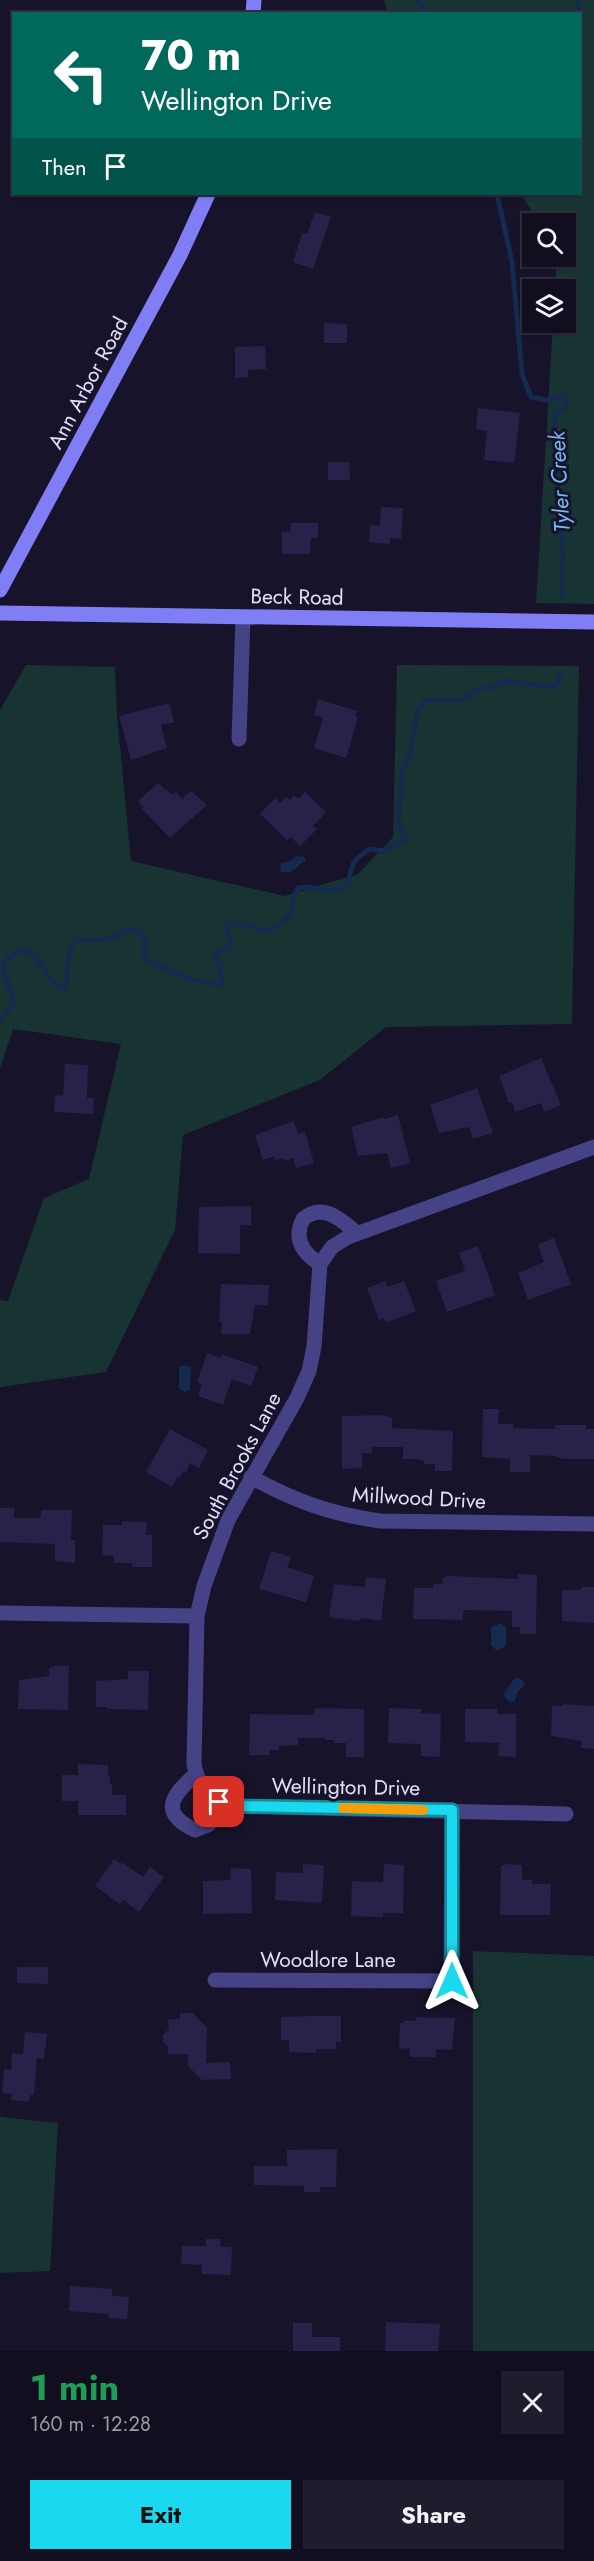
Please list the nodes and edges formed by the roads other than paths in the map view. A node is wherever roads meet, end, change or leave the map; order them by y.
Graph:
1 (208, 195) edge
2 (0, 590) edge
3 (0, 613) edge
4 (243, 617) junction
5 (594, 622) edge
6 (239, 739) dead end
7 (594, 1147) edge
8 (357, 1233) junction
9 (320, 1264) junction
10 (251, 1477) junction
11 (594, 1524) edge
12 (0, 1613) edge
13 (197, 1616) junction
14 (196, 1774) junction
15 (228, 1806) junction
16 (452, 1810) junction
17 (566, 1814) dead end
18 (215, 1980) dead end

1 - 2 main road, Ann Arbor Road
3 - 4 main road, Beck Road
4 - 5 main road, Beck Road
4 - 6 street
7 - 8 street
8 - 9 street
8 - 9 street
9 - 10 street, South Brooks Lane
10 - 11 street, Millwood Drive
10 - 13 street, South Brooks Lane
12 - 13 street
13 - 14 street, South Brooks Lane
14 - 15 street, Wellington Drive
14 - 15 street
15 - 16 street, Wellington Drive
16 - 17 street, Wellington Drive
16 - 18 street, Woodlore Lane

